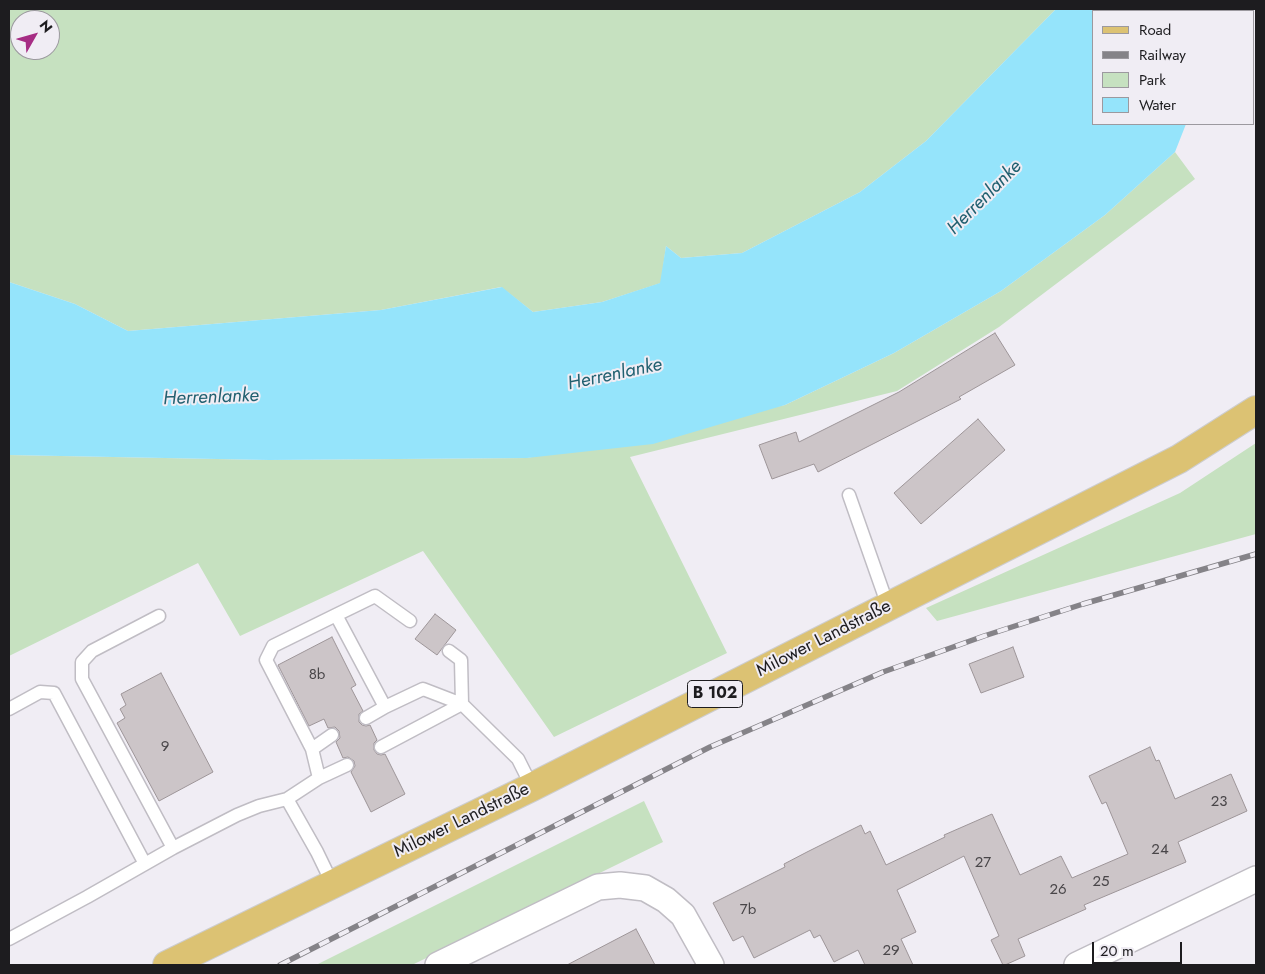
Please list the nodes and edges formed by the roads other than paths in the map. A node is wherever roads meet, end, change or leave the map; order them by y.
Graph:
1 (1256, 410) edge
2 (849, 495) dead end
3 (888, 606) junction
4 (336, 615) junction
5 (159, 616) dead end
6 (410, 621) dead end
7 (449, 651) dead end
8 (462, 704) junction
9 (385, 707) junction
10 (9, 709) edge
11 (366, 718) dead end
12 (332, 736) dead end
13 (381, 747) dead end
14 (312, 749) junction
15 (347, 765) dead end
16 (319, 778) junction
17 (532, 788) junction
18 (287, 799) junction
19 (173, 848) junction
20 (145, 864) junction
21 (1256, 879) edge
22 (333, 885) junction
23 (9, 939) edge
24 (167, 965) edge
25 (438, 965) edge
26 (711, 965) edge
27 (1077, 965) edge

1 - 3 main road, Milower Landstraße / B 102
2 - 3 lane
3 - 17 main road, Milower Landstraße / B 102
4 - 6 lane
4 - 9 lane
4 - 14 lane
5 - 19 lane
7 - 8 lane
8 - 9 lane
8 - 13 lane
8 - 17 lane
9 - 11 lane
10 - 20 lane
12 - 14 lane
14 - 16 lane
15 - 16 lane
16 - 18 lane
17 - 22 main road, Milower Landstraße / B 102
18 - 19 lane
18 - 22 lane
19 - 20 lane
20 - 23 lane
21 - 27 street
22 - 24 main road, Milower Landstraße / B 102
25 - 26 street

